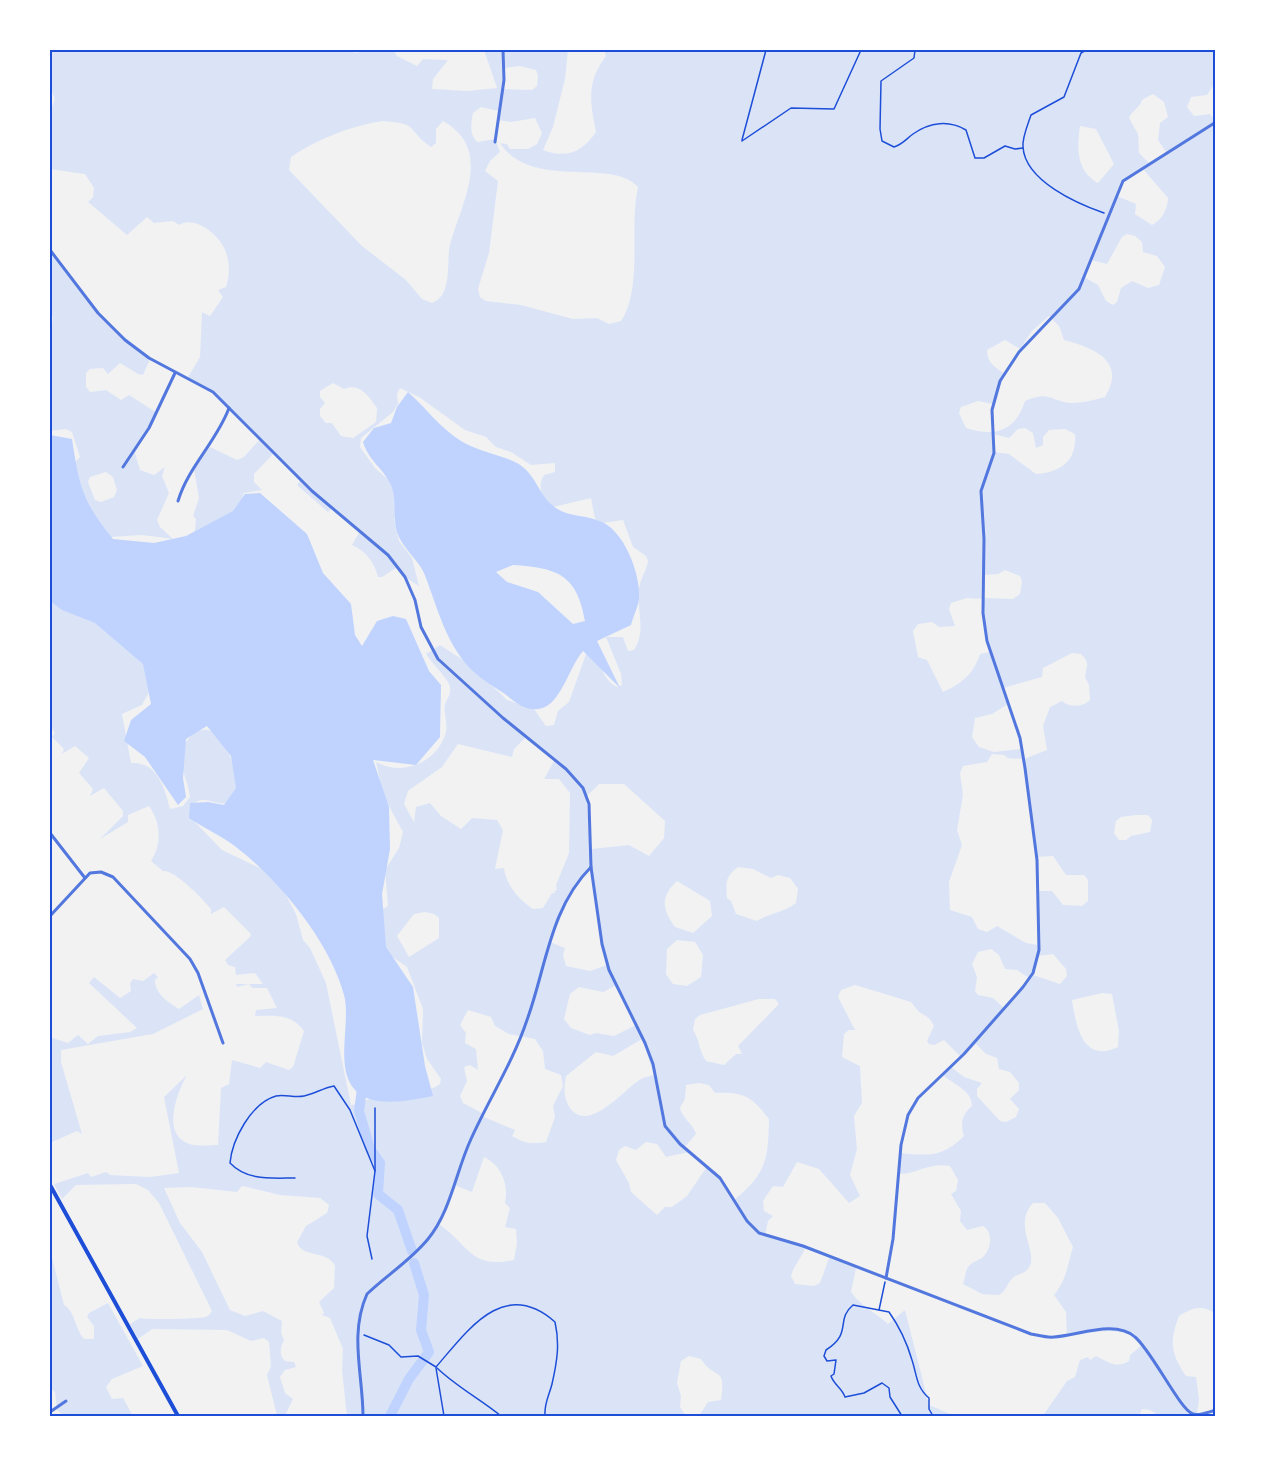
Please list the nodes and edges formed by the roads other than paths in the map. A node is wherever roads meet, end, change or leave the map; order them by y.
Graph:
1 (503, 50) edge
2 (1215, 122) edge
3 (495, 141) dead end
4 (50, 250) edge
5 (175, 373) junction
6 (229, 408) junction
7 (123, 467) dead end
8 (178, 501) dead end
9 (50, 833) edge
10 (591, 867) junction
11 (86, 878) junction
12 (50, 916) edge
13 (223, 1043) dead end
14 (50, 1185) edge
15 (886, 1278) junction
16 (66, 1401) dead end
17 (1215, 1410) edge
18 (50, 1412) edge
19 (178, 1416) edge
20 (363, 1416) edge

1 - 3 street
2 - 15 street
4 - 5 street
5 - 6 street
5 - 7 street
6 - 8 street
6 - 10 street
9 - 11 street
10 - 15 street
10 - 20 street
11 - 12 street
11 - 13 street
14 - 19 main road
15 - 17 street
16 - 18 street

